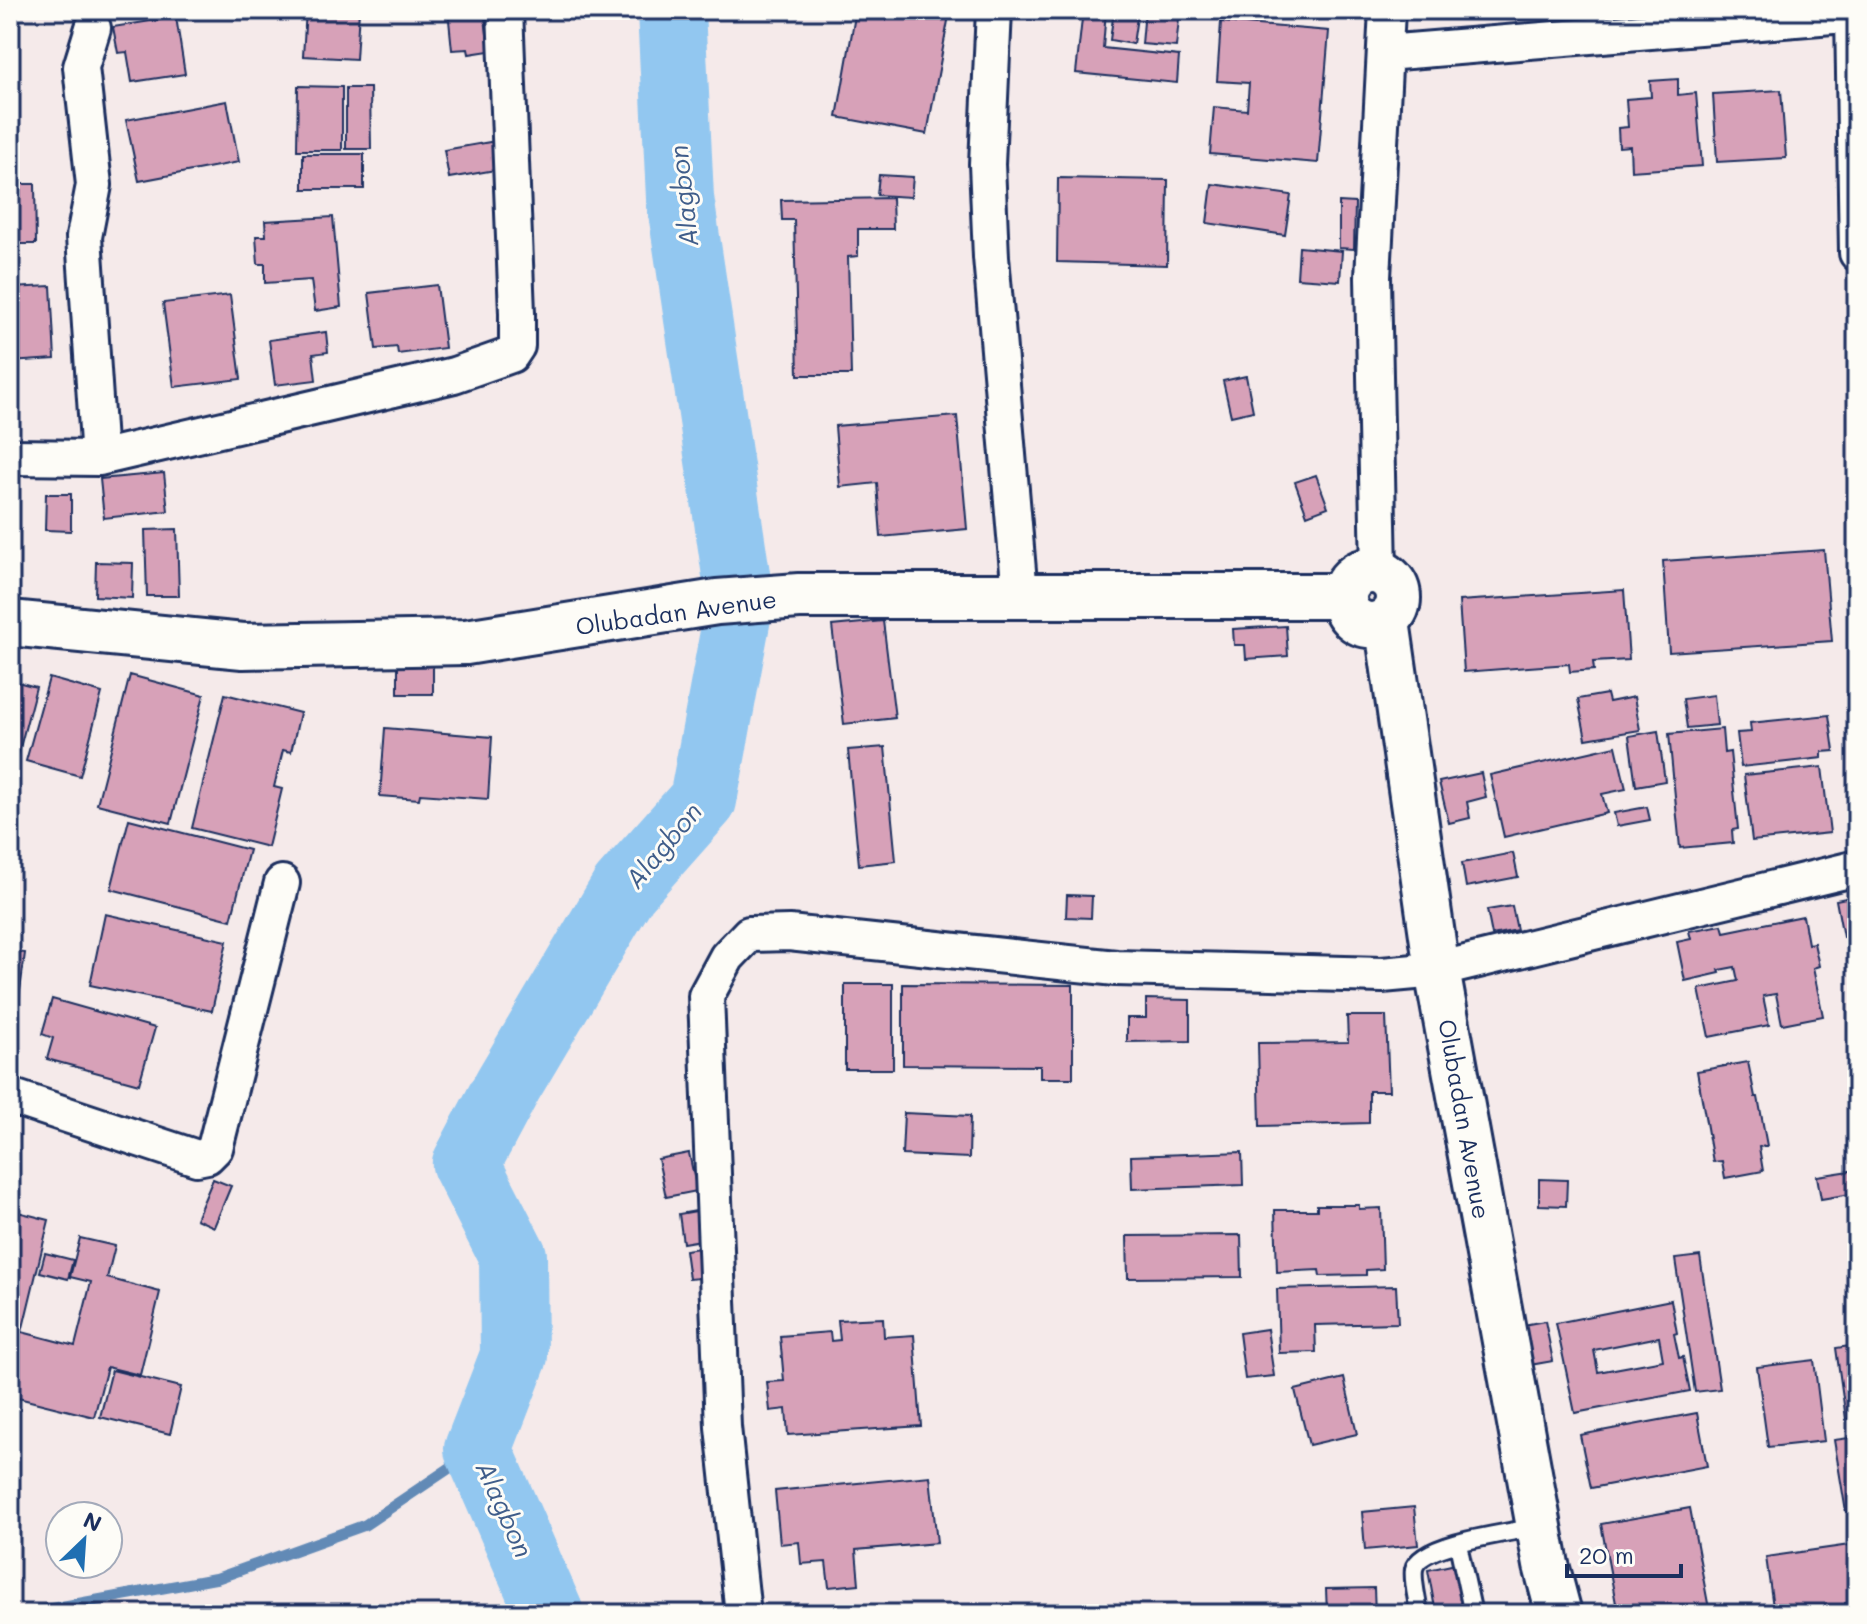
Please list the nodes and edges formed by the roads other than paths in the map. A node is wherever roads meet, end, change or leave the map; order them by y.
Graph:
1 (505, 10) edge
2 (994, 10) edge
3 (1387, 10) edge
4 (1855, 14) edge
5 (93, 28) dead end
6 (1385, 53) junction
7 (1857, 253) edge
8 (10, 457) edge
9 (99, 458) junction
10 (1379, 572) junction
11 (1020, 594) junction
12 (1343, 596) junction
13 (1387, 621) junction
14 (10, 623) edge
15 (1857, 868) edge
16 (282, 883) dead end
17 (1437, 970) junction
18 (10, 1096) edge
19 (1539, 1527) junction
20 (1458, 1544) junction
21 (743, 1614) edge
22 (1419, 1614) edge
23 (1473, 1614) edge
24 (1559, 1614) edge

1 - 9 street
2 - 11 street
3 - 6 street
4 - 6 street
4 - 7 street
5 - 9 street
6 - 10 street
8 - 9 street
10 - 12 street
10 - 13 street
11 - 12 street, Olubadan Avenue
11 - 14 street, Olubadan Avenue
12 - 13 street
13 - 17 street, Olubadan Avenue
15 - 17 street
16 - 18 street
17 - 19 street, Olubadan Avenue
17 - 21 street
19 - 20 lane
19 - 24 street, Olubadan Avenue
20 - 22 lane
20 - 23 lane

